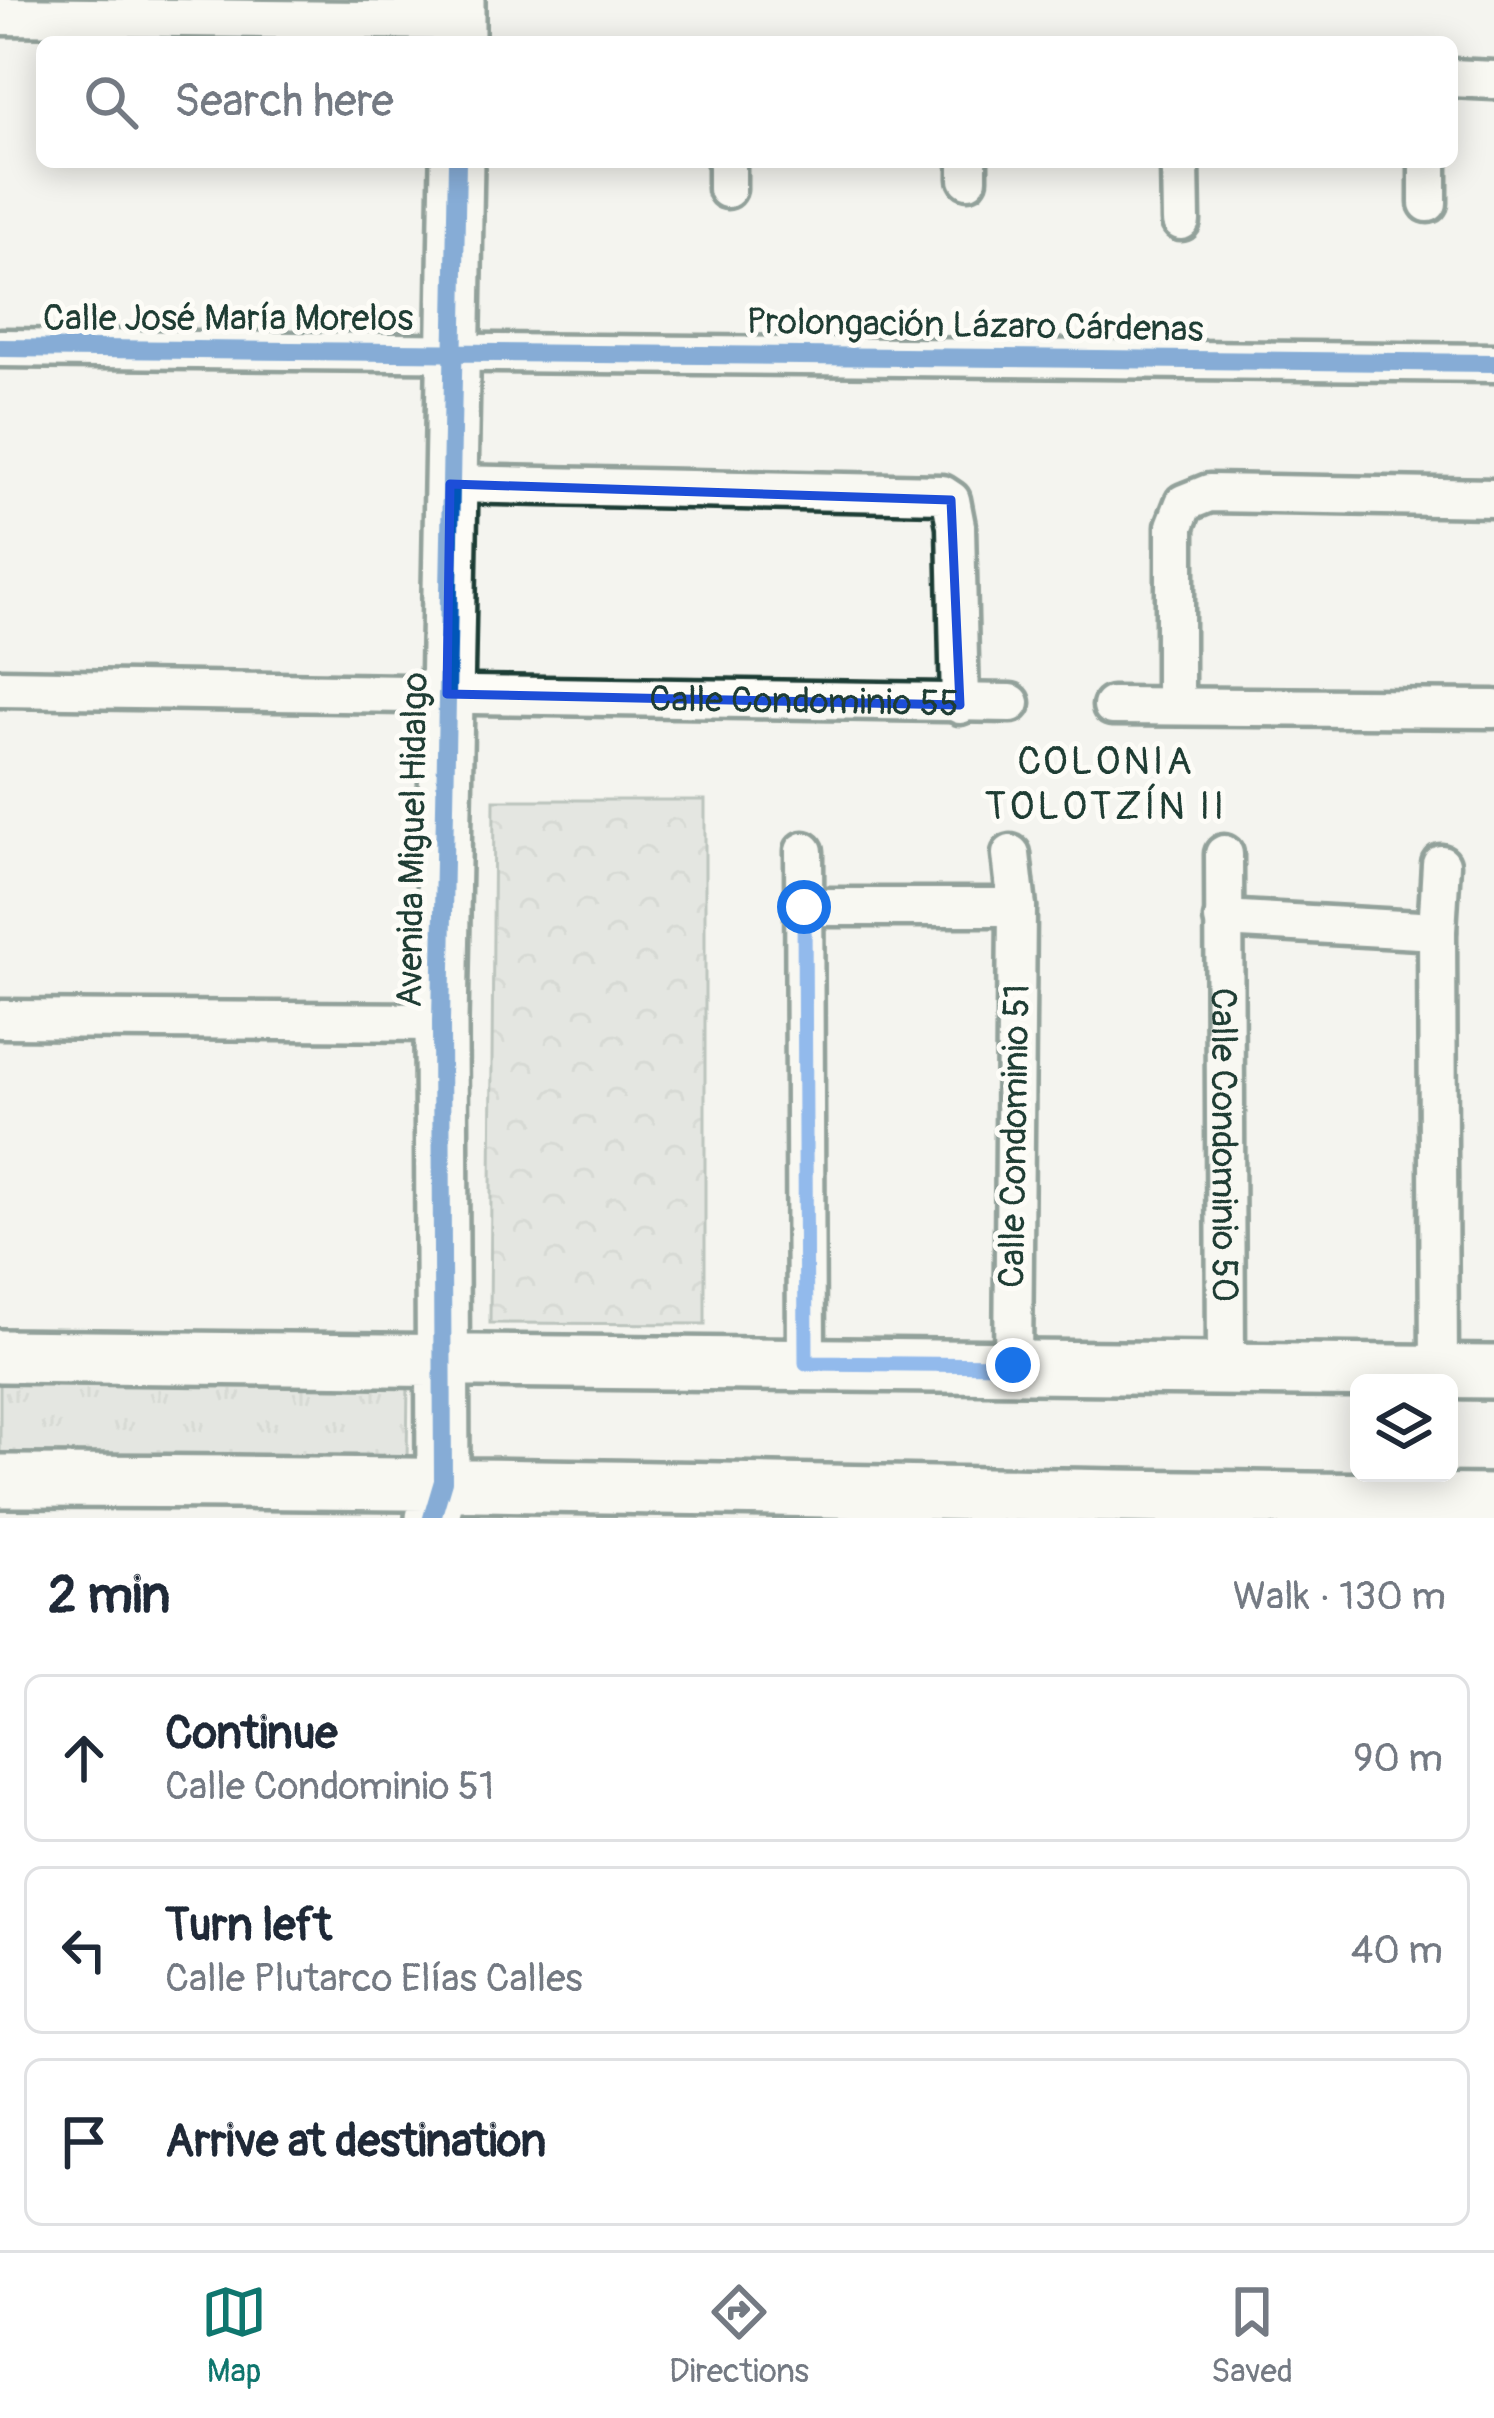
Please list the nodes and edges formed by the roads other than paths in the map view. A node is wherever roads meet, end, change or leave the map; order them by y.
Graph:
1 (0, 16) edge
2 (458, 21) edge
3 (1458, 78) edge
4 (1494, 80) edge
5 (457, 168) edge
6 (1180, 168) edge
7 (1428, 168) edge
8 (1428, 203) dead end
9 (1181, 221) dead end
10 (0, 348) edge
11 (455, 351) junction
12 (1494, 363) edge
13 (450, 484) junction
14 (1494, 498) edge
15 (0, 688) edge
16 (447, 694) junction
17 (1011, 703) dead end
18 (960, 704) junction
19 (1175, 705) junction
20 (1112, 706) dead end
21 (1494, 709) edge
22 (804, 850) dead end
23 (1011, 854) dead end
24 (1224, 854) dead end
25 (1442, 864) dead end
26 (804, 907) junction
27 (1017, 907) junction
28 (1222, 919) junction
29 (1437, 931) junction
30 (0, 1019) edge
31 (442, 1022) junction
32 (0, 1356) edge
33 (442, 1360) junction
34 (806, 1363) junction
35 (1013, 1365) junction
36 (1226, 1370) junction
37 (1439, 1372) junction
38 (1494, 1372) edge
39 (0, 1481) edge
40 (1494, 1501) edge
41 (451, 1506) edge
42 (1013, 1508) edge

1 - 2 street
3 - 4 street
5 - 11 main road, Avenida Miguel Hidalgo
6 - 9 street
7 - 8 street
10 - 11 street, Calle José María Morelos
11 - 12 street, Prolongación Lázaro Cárdenas
11 - 13 main road, Avenida Miguel Hidalgo
13 - 16 main road, Avenida Miguel Hidalgo
13 - 18 street, Calle Condominio 55
14 - 19 street
15 - 16 street, Calle Condominio 55
16 - 18 street, Calle Condominio 55
16 - 31 main road, Avenida Miguel Hidalgo
17 - 18 street
19 - 20 street
19 - 21 street
22 - 26 street
23 - 27 street, Calle Condominio 51
24 - 28 street, Calle Condominio 50
25 - 29 street
26 - 27 street
26 - 34 street
27 - 35 street, Calle Condominio 51
28 - 29 street
28 - 36 street, Calle Condominio 50
29 - 37 street
30 - 31 street
31 - 33 main road, Avenida Miguel Hidalgo
32 - 33 main road
33 - 34 main road
33 - 41 main road, Avenida Miguel Hidalgo
34 - 35 main road
35 - 36 main road
36 - 37 main road
37 - 38 main road
39 - 41 main road
40 - 42 main road
41 - 42 main road

